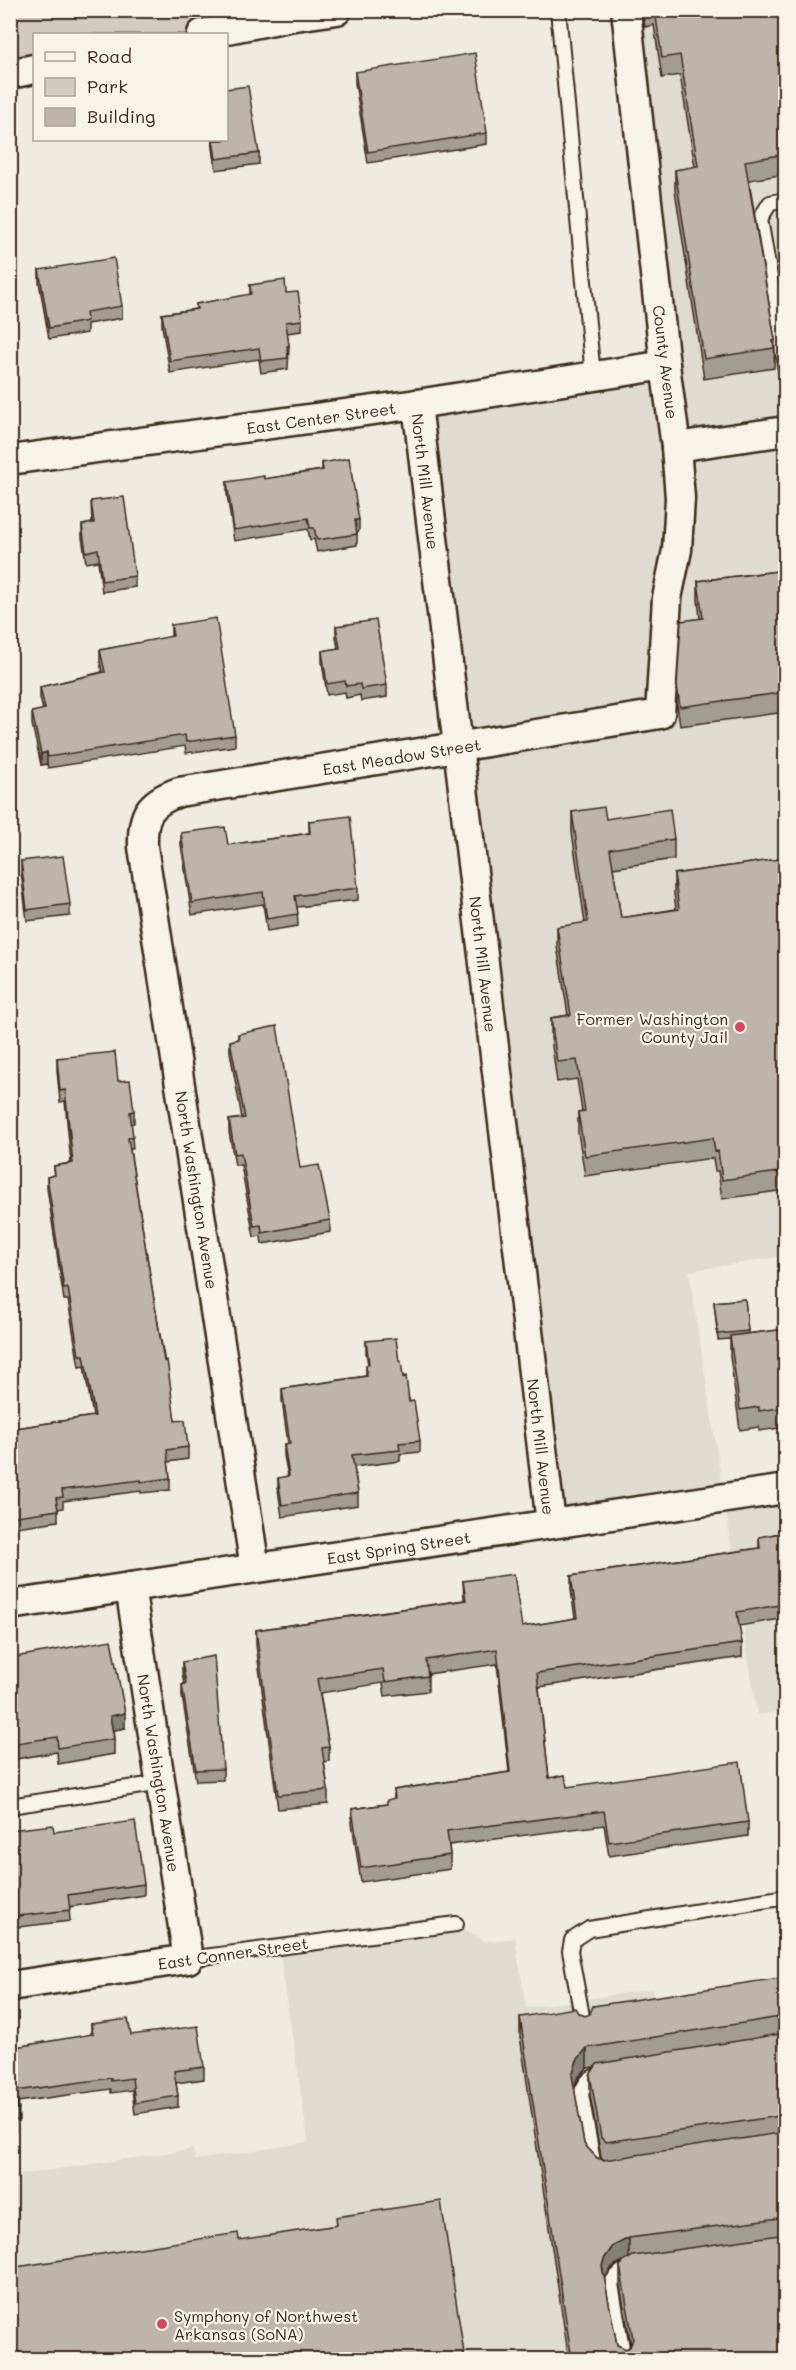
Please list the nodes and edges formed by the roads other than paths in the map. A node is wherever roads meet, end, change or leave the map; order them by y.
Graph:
1 (338, 10) edge
2 (558, 10) edge
3 (626, 10) edge
4 (288, 14) edge
5 (206, 33) edge
6 (33, 69) edge
7 (10, 74) edge
8 (786, 200) edge
9 (665, 365) junction
10 (786, 369) edge
11 (593, 376) junction
12 (417, 404) junction
13 (786, 431) edge
14 (676, 447) junction
15 (10, 460) edge
16 (660, 714) joint
17 (459, 746) junction
18 (147, 813) joint
19 (786, 1489) edge
20 (551, 1523) junction
21 (255, 1568) junction
22 (130, 1587) junction
23 (10, 1605) edge
24 (161, 1783) junction
25 (10, 1806) edge
26 (786, 1897) edge
27 (456, 1924) dead end
28 (188, 1959) junction
29 (10, 1986) edge
30 (584, 2027) edge
31 (615, 2072) edge
32 (614, 2171) edge
33 (652, 2264) edge
34 (624, 2360) edge

1 - 4 street
2 - 11 lane
3 - 9 street, County Avenue
4 - 5 street
6 - 7 street
8 - 10 lane
9 - 11 street, East Center Street
9 - 14 street, County Avenue
11 - 12 street, East Center Street
12 - 15 street, East Center Street
12 - 17 street, North Mill Avenue
13 - 14 street
14 - 16 street, County Avenue
16 - 17 street, East Meadow Street
17 - 18 street, East Meadow Street
17 - 20 street, North Mill Avenue
18 - 21 street, North Washington Avenue
19 - 20 street, East Spring Street
20 - 21 street, East Spring Street
21 - 22 street, East Spring Street
22 - 23 street, East Spring Street
22 - 24 street, North Washington Avenue
24 - 25 lane
24 - 28 street, North Washington Avenue
26 - 30 lane
27 - 28 lane, East Conner Street
28 - 29 street, East Conner Street
31 - 32 lane
33 - 34 lane

